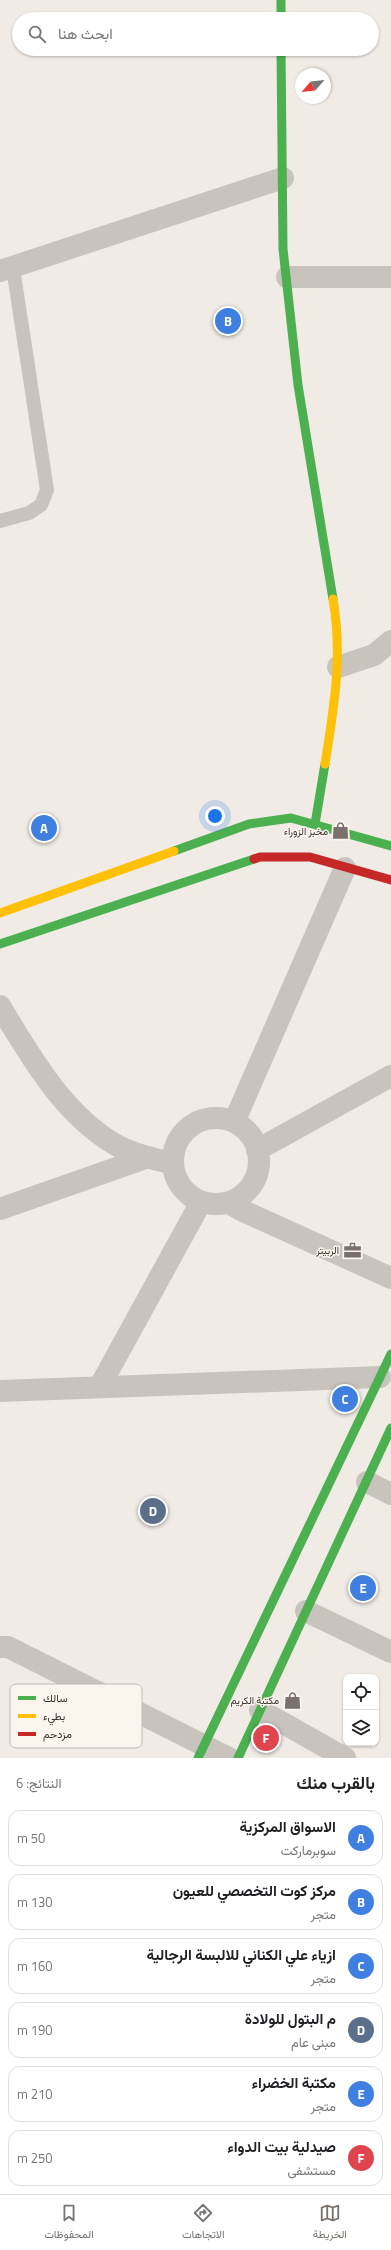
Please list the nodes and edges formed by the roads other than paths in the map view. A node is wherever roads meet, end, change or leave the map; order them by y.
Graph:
1 (281, 0) edge
2 (281, 12) edge
3 (281, 56) edge
4 (283, 178) junction
5 (7, 269) edge
6 (287, 277) junction
7 (391, 277) edge
8 (0, 521) edge
9 (391, 641) edge
10 (338, 667) junction
11 (315, 824) junction
12 (391, 846) edge
13 (345, 868) junction
14 (391, 880) edge
15 (0, 913) edge
16 (0, 944) edge
17 (0, 1006) edge
18 (391, 1076) edge
19 (234, 1122) junction
20 (257, 1150) junction
21 (148, 1157) junction
22 (173, 1164) junction
23 (201, 1202) junction
24 (230, 1202) junction
25 (0, 1210) edge
26 (391, 1278) edge
27 (391, 1354) edge
28 (380, 1377) junction
29 (100, 1386) junction
30 (0, 1391) edge
31 (391, 1428) edge
32 (367, 1482) junction
33 (391, 1494) edge
34 (306, 1611) junction
35 (0, 1647) edge
36 (391, 1652) edge
37 (76, 1684) edge
38 (260, 1710) junction
39 (142, 1720) edge
40 (201, 1752) edge
41 (229, 1758) edge
42 (238, 1758) edge
43 (345, 1758) edge

1 - 2 street
3 - 4 street
4 - 5 street
4 - 6 street
5 - 8 lane
6 - 7 street
6 - 10 street
9 - 10 street
10 - 11 street
11 - 12 street
11 - 15 street
13 - 14 street
13 - 16 street
13 - 19 street
17 - 21 street
18 - 20 street
19 - 20 street
19 - 22 street
20 - 24 street
21 - 22 street
21 - 25 street
22 - 23 street
23 - 24 street
23 - 29 street
24 - 26 street
27 - 28 street
28 - 29 street
28 - 40 street
29 - 30 street
31 - 32 street
32 - 33 street
32 - 34 street
34 - 36 street
34 - 38 street
35 - 37 street
38 - 42 street
38 - 43 street
39 - 40 street
40 - 41 street

